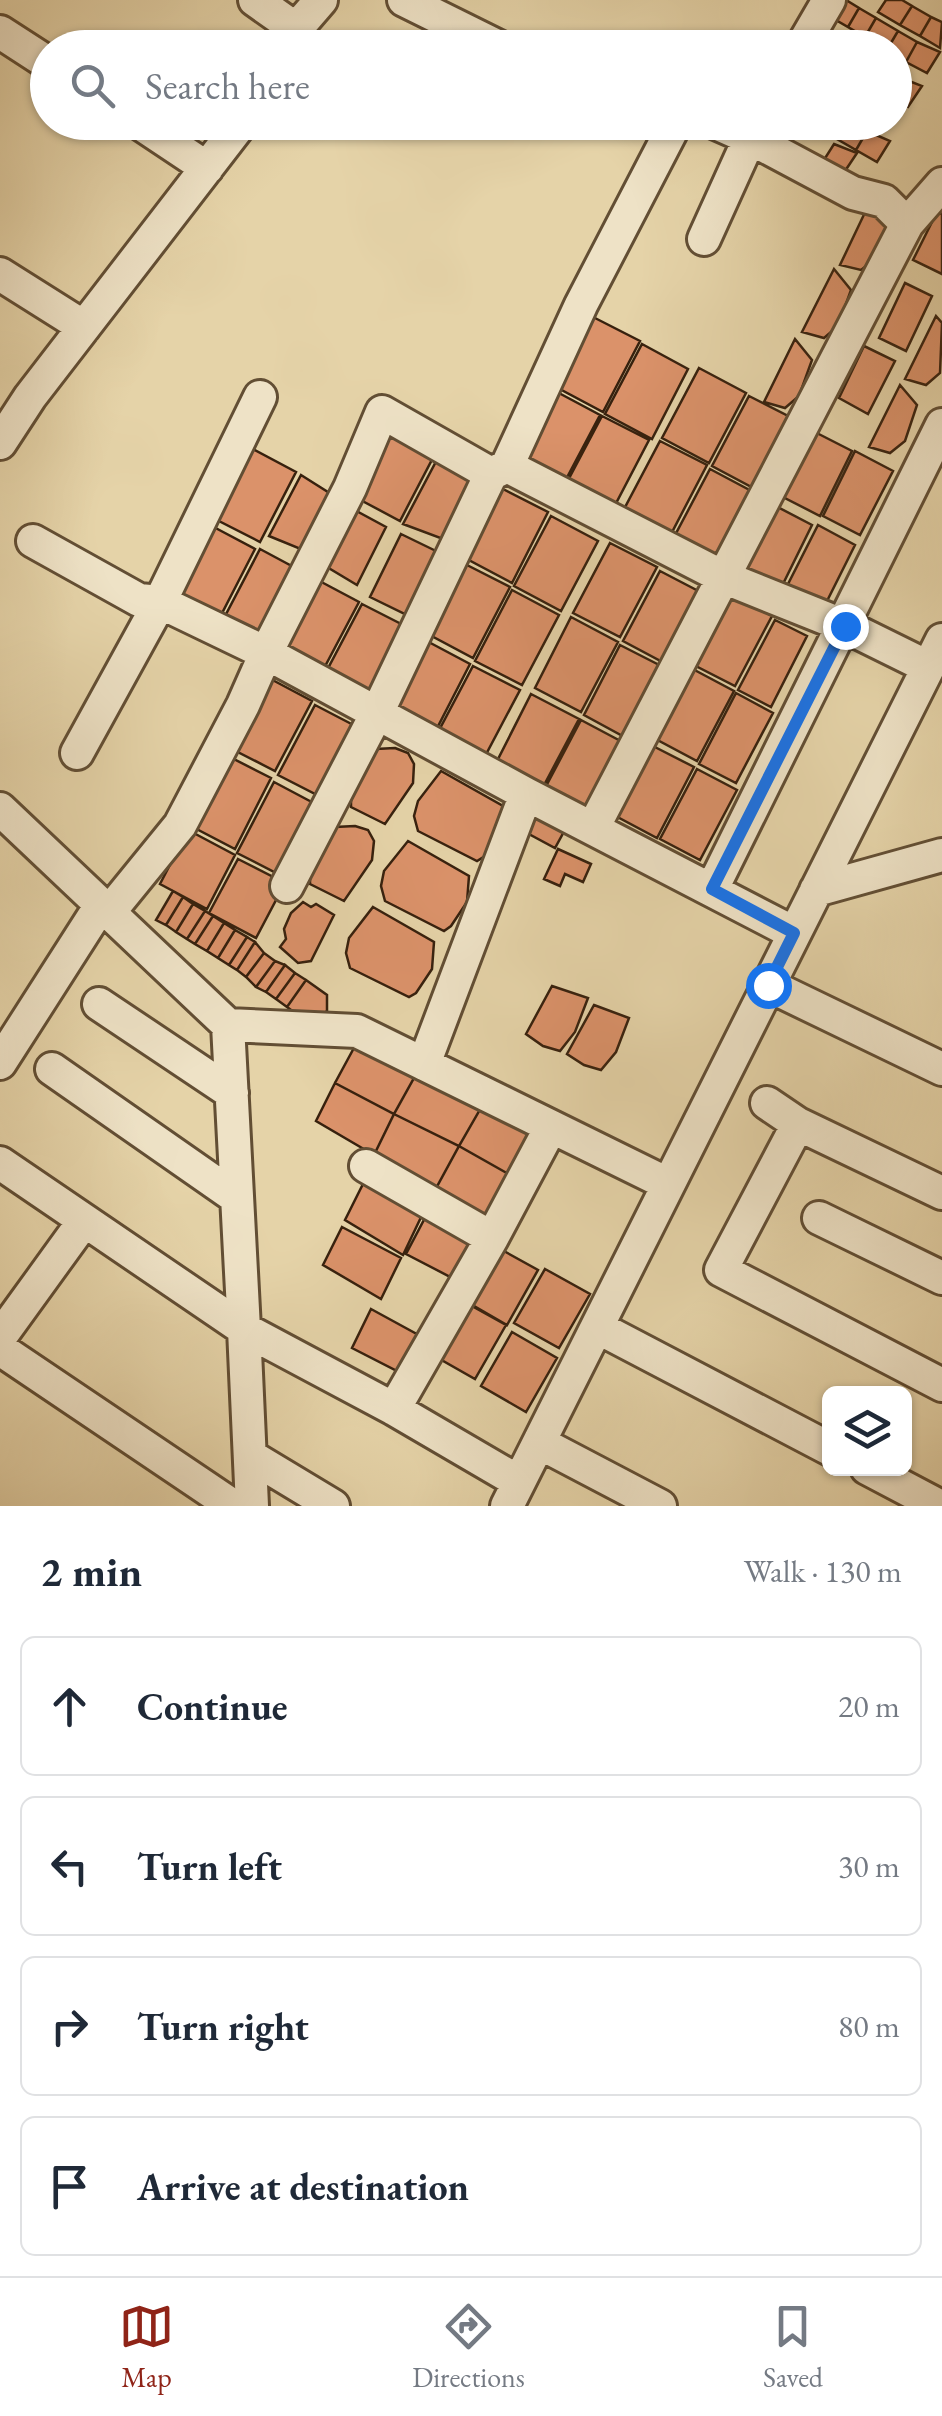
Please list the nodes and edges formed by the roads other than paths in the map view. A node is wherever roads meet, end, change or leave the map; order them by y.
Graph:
1 (255, 0) edge
2 (322, 0) edge
3 (404, 0) edge
4 (829, 0) edge
5 (283, 30) edge
6 (297, 30) edge
7 (465, 30) edge
8 (812, 30) edge
9 (0, 32) edge
10 (30, 52) edge
11 (165, 140) edge
12 (228, 140) edge
13 (667, 140) edge
14 (749, 140) edge
15 (769, 140) edge
16 (207, 168) junction
17 (942, 184) edge
18 (907, 224) junction
19 (704, 239) dead end
20 (0, 274) edge
21 (84, 327) junction
22 (260, 396) dead end
23 (942, 425) edge
24 (0, 443) edge
25 (499, 470) junction
26 (32, 541) dead end
27 (723, 578) junction
28 (160, 602) junction
29 (845, 626) junction
30 (266, 653) junction
31 (935, 654) edge
32 (376, 713) junction
33 (77, 752) dead end
34 (526, 794) junction
35 (0, 809) edge
36 (593, 828) junction
37 (942, 855) edge
38 (287, 886) dead end
39 (712, 889) junction
40 (816, 890) junction
41 (105, 908) junction
42 (794, 933) junction
43 (768, 985) junction
44 (99, 1004) dead end
45 (228, 1024) junction
46 (0, 1064) edge
47 (424, 1064) junction
48 (52, 1068) dead end
49 (942, 1069) edge
50 (232, 1093) junction
51 (767, 1104) dead end
52 (798, 1124) junction
53 (551, 1127) junction
54 (0, 1163) edge
55 (366, 1166) dead end
56 (668, 1184) junction
57 (942, 1192) edge
58 (237, 1198) junction
59 (820, 1218) dead end
60 (84, 1221) junction
61 (492, 1238) junction
62 (942, 1278) edge
63 (598, 1327) junction
64 (244, 1329) junction
65 (0, 1337) edge
66 (0, 1349) edge
67 (942, 1386) edge
68 (394, 1409) junction
69 (540, 1442) junction
70 (822, 1445) edge
71 (250, 1456) junction
72 (882, 1476) edge
73 (513, 1494) edge
74 (232, 1506) edge
75 (252, 1506) edge
76 (333, 1506) edge
77 (660, 1506) edge
78 (938, 1506) edge

1 - 5 street
2 - 6 street
3 - 7 street
4 - 8 street
9 - 10 street
11 - 16 street
12 - 16 street
13 - 25 street
14 - 19 street
15 - 18 street
16 - 21 street
17 - 18 street
18 - 27 street
20 - 21 street
21 - 24 street
22 - 28 street
23 - 29 street
25 - 27 street
25 - 30 street
25 - 32 street
26 - 28 street
27 - 29 street
27 - 36 street
28 - 30 street
28 - 33 street
29 - 31 street
29 - 39 street
30 - 32 street
30 - 41 street
31 - 40 street
32 - 34 street
32 - 38 street
34 - 36 street
34 - 47 street
35 - 41 street
36 - 39 street
37 - 40 street
39 - 42 street
40 - 42 street
41 - 45 street
41 - 46 street
42 - 43 street
43 - 49 street
43 - 56 street
44 - 50 street
45 - 47 street
45 - 50 street
47 - 53 street
48 - 58 street
50 - 58 street
51 - 52 street
52 - 57 street
52 - 67 street
53 - 56 street
53 - 61 street
54 - 60 street
55 - 61 street
56 - 63 street
58 - 64 street
59 - 62 street
60 - 64 street
60 - 65 street
61 - 68 street
63 - 69 street
63 - 70 street
64 - 68 street
64 - 71 street
66 - 74 street
68 - 73 street
69 - 73 street
69 - 77 street
71 - 75 street
71 - 76 street
72 - 78 street

